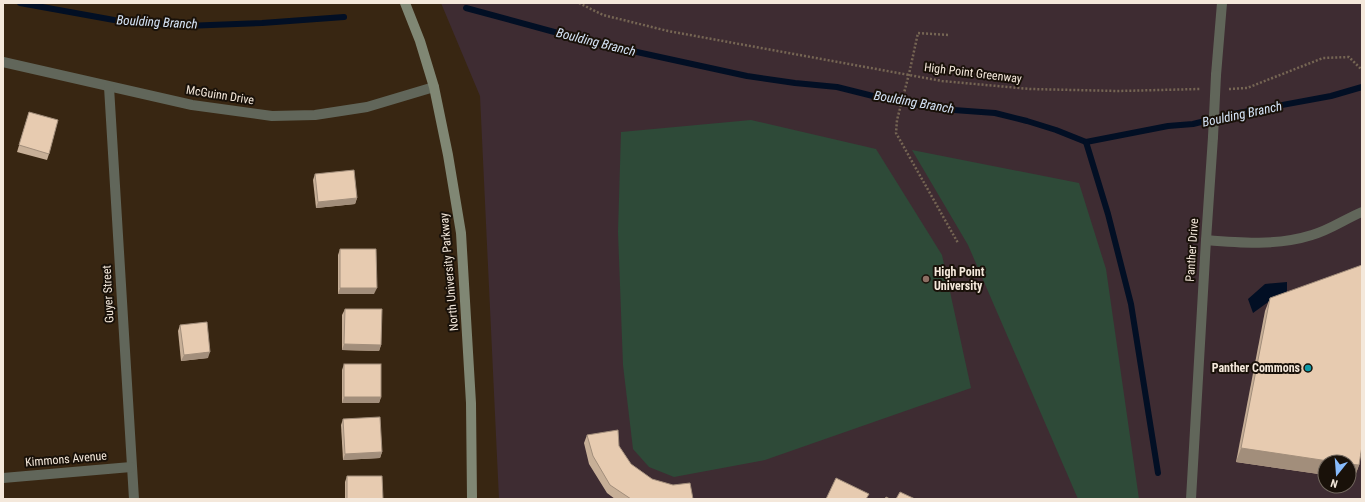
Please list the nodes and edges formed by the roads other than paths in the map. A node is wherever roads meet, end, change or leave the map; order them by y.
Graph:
1 (405, 3) edge
2 (1222, 3) edge
3 (3, 62) edge
4 (109, 87) junction
5 (434, 87) junction
6 (1362, 212) edge
7 (1206, 240) junction
8 (132, 466) junction
9 (3, 478) edge
10 (134, 499) edge
11 (472, 499) edge
12 (1191, 499) edge

1 - 5 main road, North University Parkway
2 - 7 street, Panther Drive, bridge
3 - 4 street, McGuinn Drive
4 - 5 street, McGuinn Drive
4 - 8 street, Guyer Street
5 - 11 main road, North University Parkway
6 - 7 street
7 - 12 street, Panther Drive
8 - 9 street, Kimmons Avenue
8 - 10 street, Guyer Street

